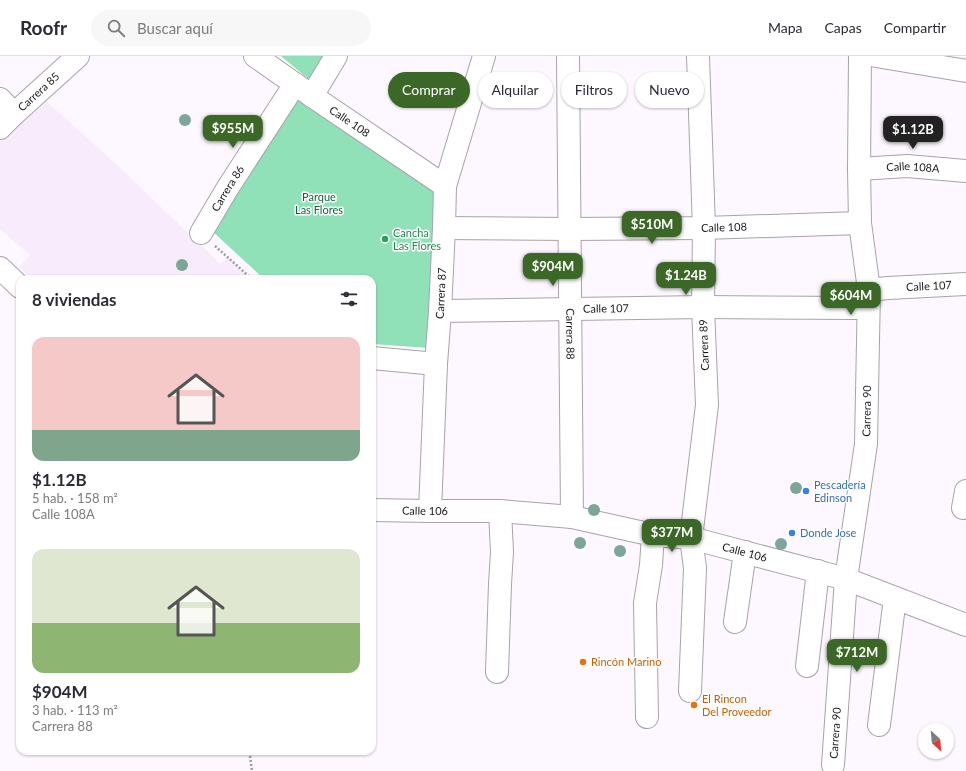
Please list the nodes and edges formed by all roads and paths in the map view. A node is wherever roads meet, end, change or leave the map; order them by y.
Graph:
1 (78, 56) edge
2 (336, 56) edge
3 (484, 56) edge
4 (568, 56) edge
5 (698, 56) edge
6 (860, 56) edge
7 (876, 56) edge
8 (262, 58) edge
9 (966, 71) edge
10 (303, 90) junction
11 (5, 114) edge
12 (859, 169) junction
13 (966, 171) edge
14 (445, 186) junction
15 (860, 223) junction
16 (444, 228) junction
17 (704, 228) junction
18 (570, 229) junction
19 (201, 233) joint
20 (0, 268) edge
21 (248, 275) edge
22 (16, 283) edge
23 (966, 284) edge
24 (868, 298) junction
25 (702, 307) junction
26 (570, 310) junction
27 (440, 311) junction
28 (376, 358) edge
29 (436, 364) junction
30 (376, 510) edge
31 (430, 511) junction
32 (500, 511) junction
33 (572, 517) junction
34 (653, 535) junction
35 (691, 538) junction
36 (745, 552) junction
37 (818, 570) junction
38 (846, 579) junction
39 (896, 598) junction
40 (734, 622) dead end
41 (966, 625) edge
42 (808, 666) dead end
43 (497, 672) dead end
44 (690, 691) dead end
45 (647, 717) dead end
46 (879, 725) dead end
47 (250, 756) dead end
48 (833, 765) dead end
49 (252, 771) edge

1 - 11 street, Carrera 85
2 - 10 street, Carrera 86
3 - 14 street, Carrera 87
4 - 18 street, Carrera 88
5 - 17 street, Carrera 89
6 - 12 street, Carrera 90
7 - 9 street
8 - 10 street, Calle 108
10 - 14 street, Calle 108
10 - 19 street, Carrera 86
12 - 13 street, Calle 108A
12 - 15 street, Carrera 90
14 - 16 street, Carrera 87
15 - 17 street, Calle 108
15 - 24 street, Carrera 90
16 - 18 street, Calle 108
16 - 27 street, Carrera 87
17 - 18 street, Calle 108
17 - 25 street, Carrera 89
18 - 26 street, Carrera 88
19 - 21 path
20 - 22 street
23 - 24 street, Calle 107
24 - 25 street, Calle 107
24 - 38 street, Carrera 90
25 - 26 street, Calle 107
25 - 35 street, Carrera 89
26 - 27 street, Calle 107
26 - 33 street, Carrera 88
27 - 29 street, Carrera 87
28 - 29 street
29 - 31 street, Carrera 87
30 - 31 street, Calle 106
31 - 32 street, Calle 106
32 - 33 street, Calle 106
32 - 43 street
33 - 34 street, Calle 106
34 - 35 street, Calle 106
34 - 45 street
35 - 36 street, Calle 106
35 - 44 street, Carrera 89
36 - 37 street, Calle 106
36 - 40 street
37 - 38 street, Calle 106
37 - 42 street
38 - 39 street, Calle 106
38 - 48 street, Carrera 90
39 - 41 street, Calle 106
39 - 46 street
47 - 49 path

